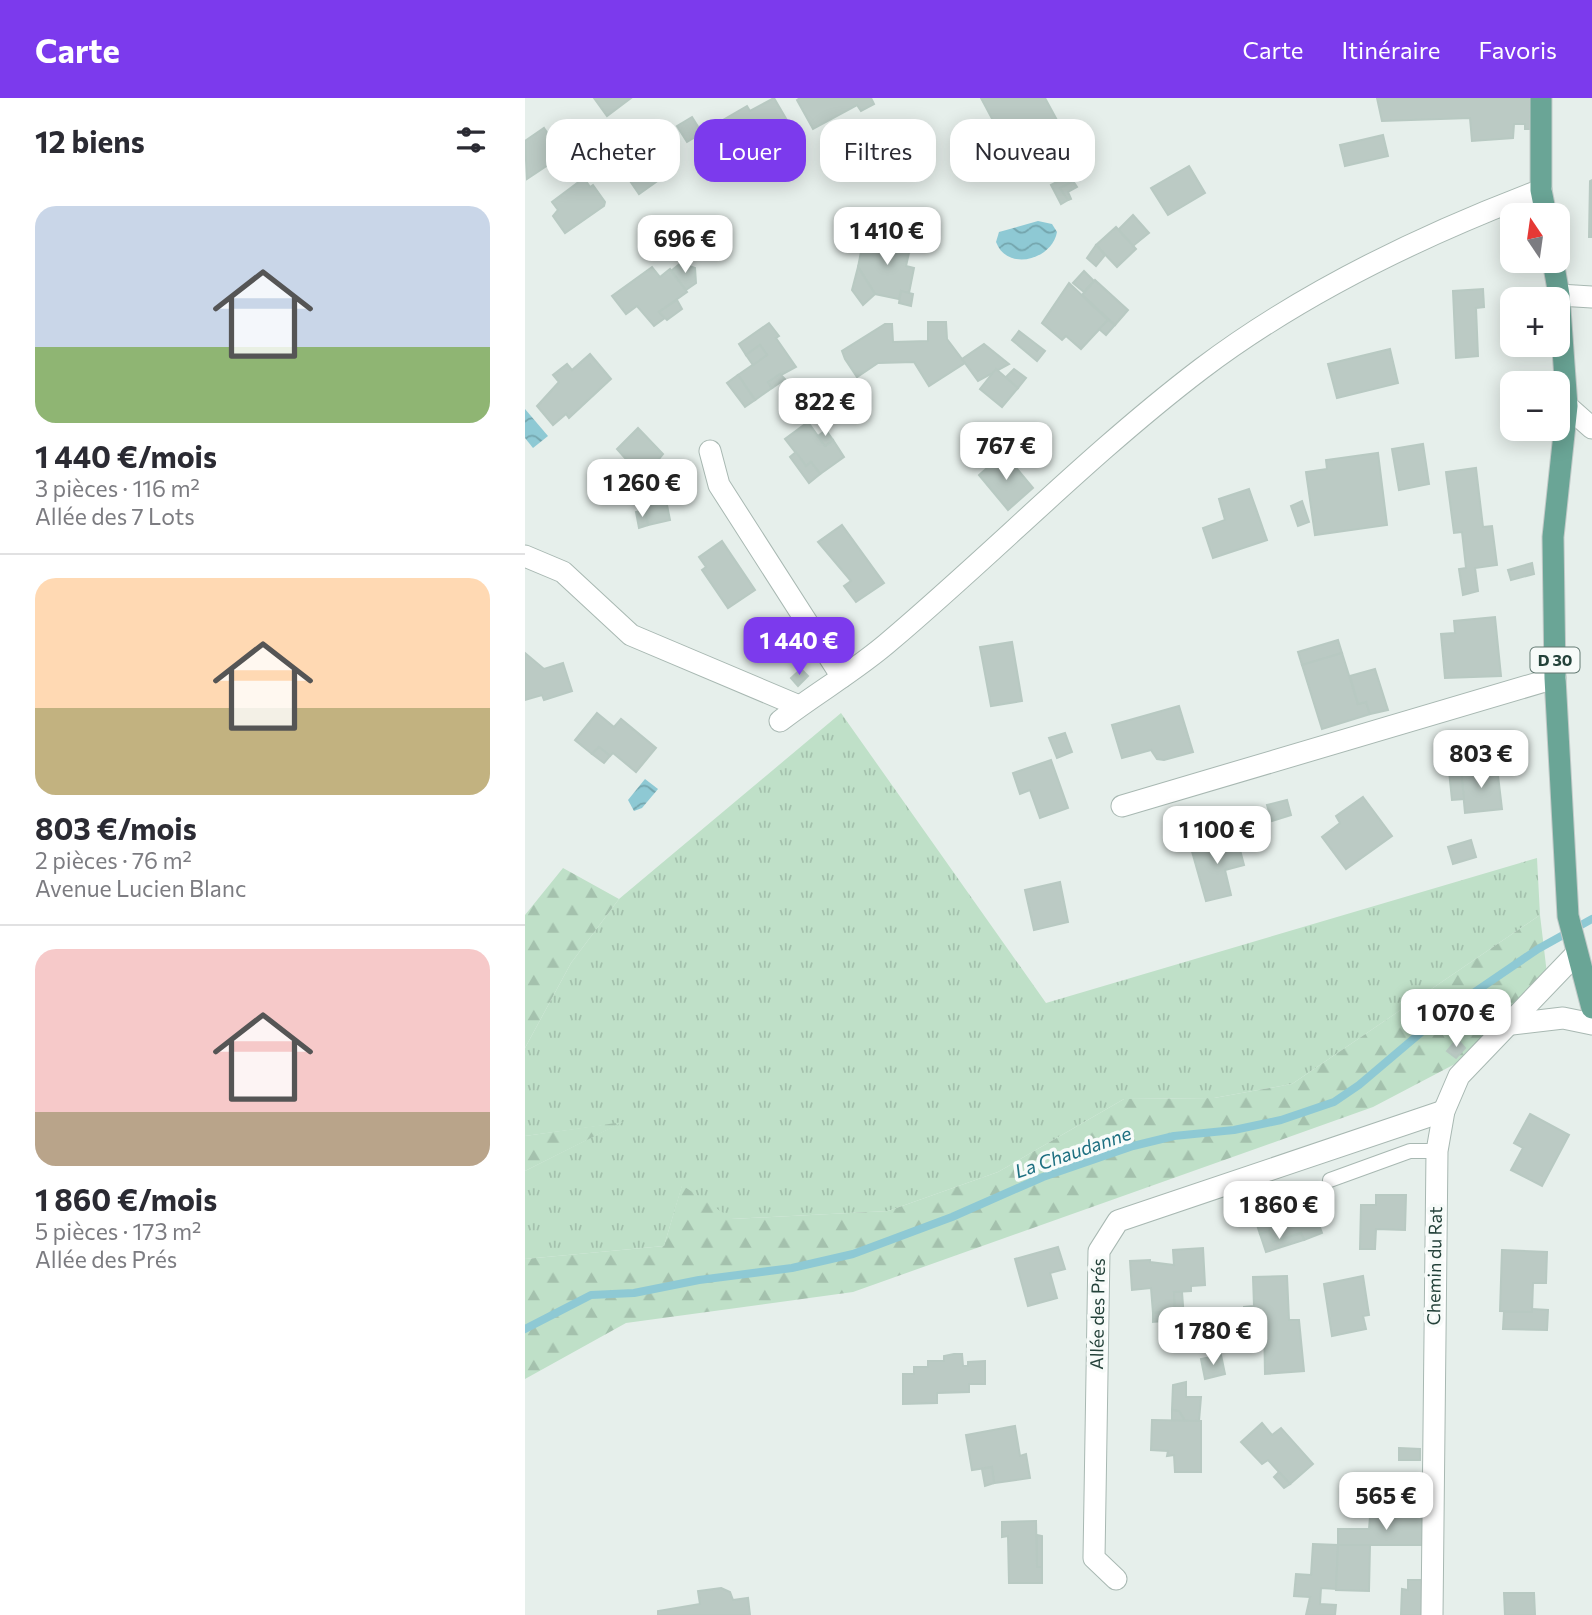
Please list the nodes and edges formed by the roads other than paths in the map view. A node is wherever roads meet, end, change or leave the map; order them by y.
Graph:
1 (1541, 98) edge
2 (1541, 190) junction
3 (1544, 203) edge
4 (1570, 296) edge
5 (1592, 297) edge
6 (1570, 409) edge
7 (1592, 428) edge
8 (1563, 441) edge
9 (711, 451) dead end
10 (525, 556) edge
11 (842, 677) junction
12 (1555, 678) junction
13 (799, 706) junction
14 (780, 721) dead end
15 (1122, 806) dead end
16 (1576, 954) junction
17 (1592, 1008) edge
18 (1512, 1024) junction
19 (1592, 1024) edge
20 (1444, 1111) junction
21 (1437, 1151) junction
22 (1330, 1180) dead end
23 (1116, 1579) dead end
24 (1431, 1615) edge

1 - 2 main road
2 - 3 main road
2 - 11 street
4 - 5 street
6 - 7 street
8 - 12 main road, D 30
9 - 11 street
10 - 13 street
11 - 13 street
12 - 15 street
12 - 16 main road, D 30
13 - 14 street
16 - 17 main road, D 30
16 - 18 street, Chemin du Rat
18 - 19 street
18 - 20 street, Chemin du Rat
20 - 21 street, Chemin du Rat
20 - 23 street, Allée des Prés
21 - 22 lane
21 - 24 street, Chemin du Rat

